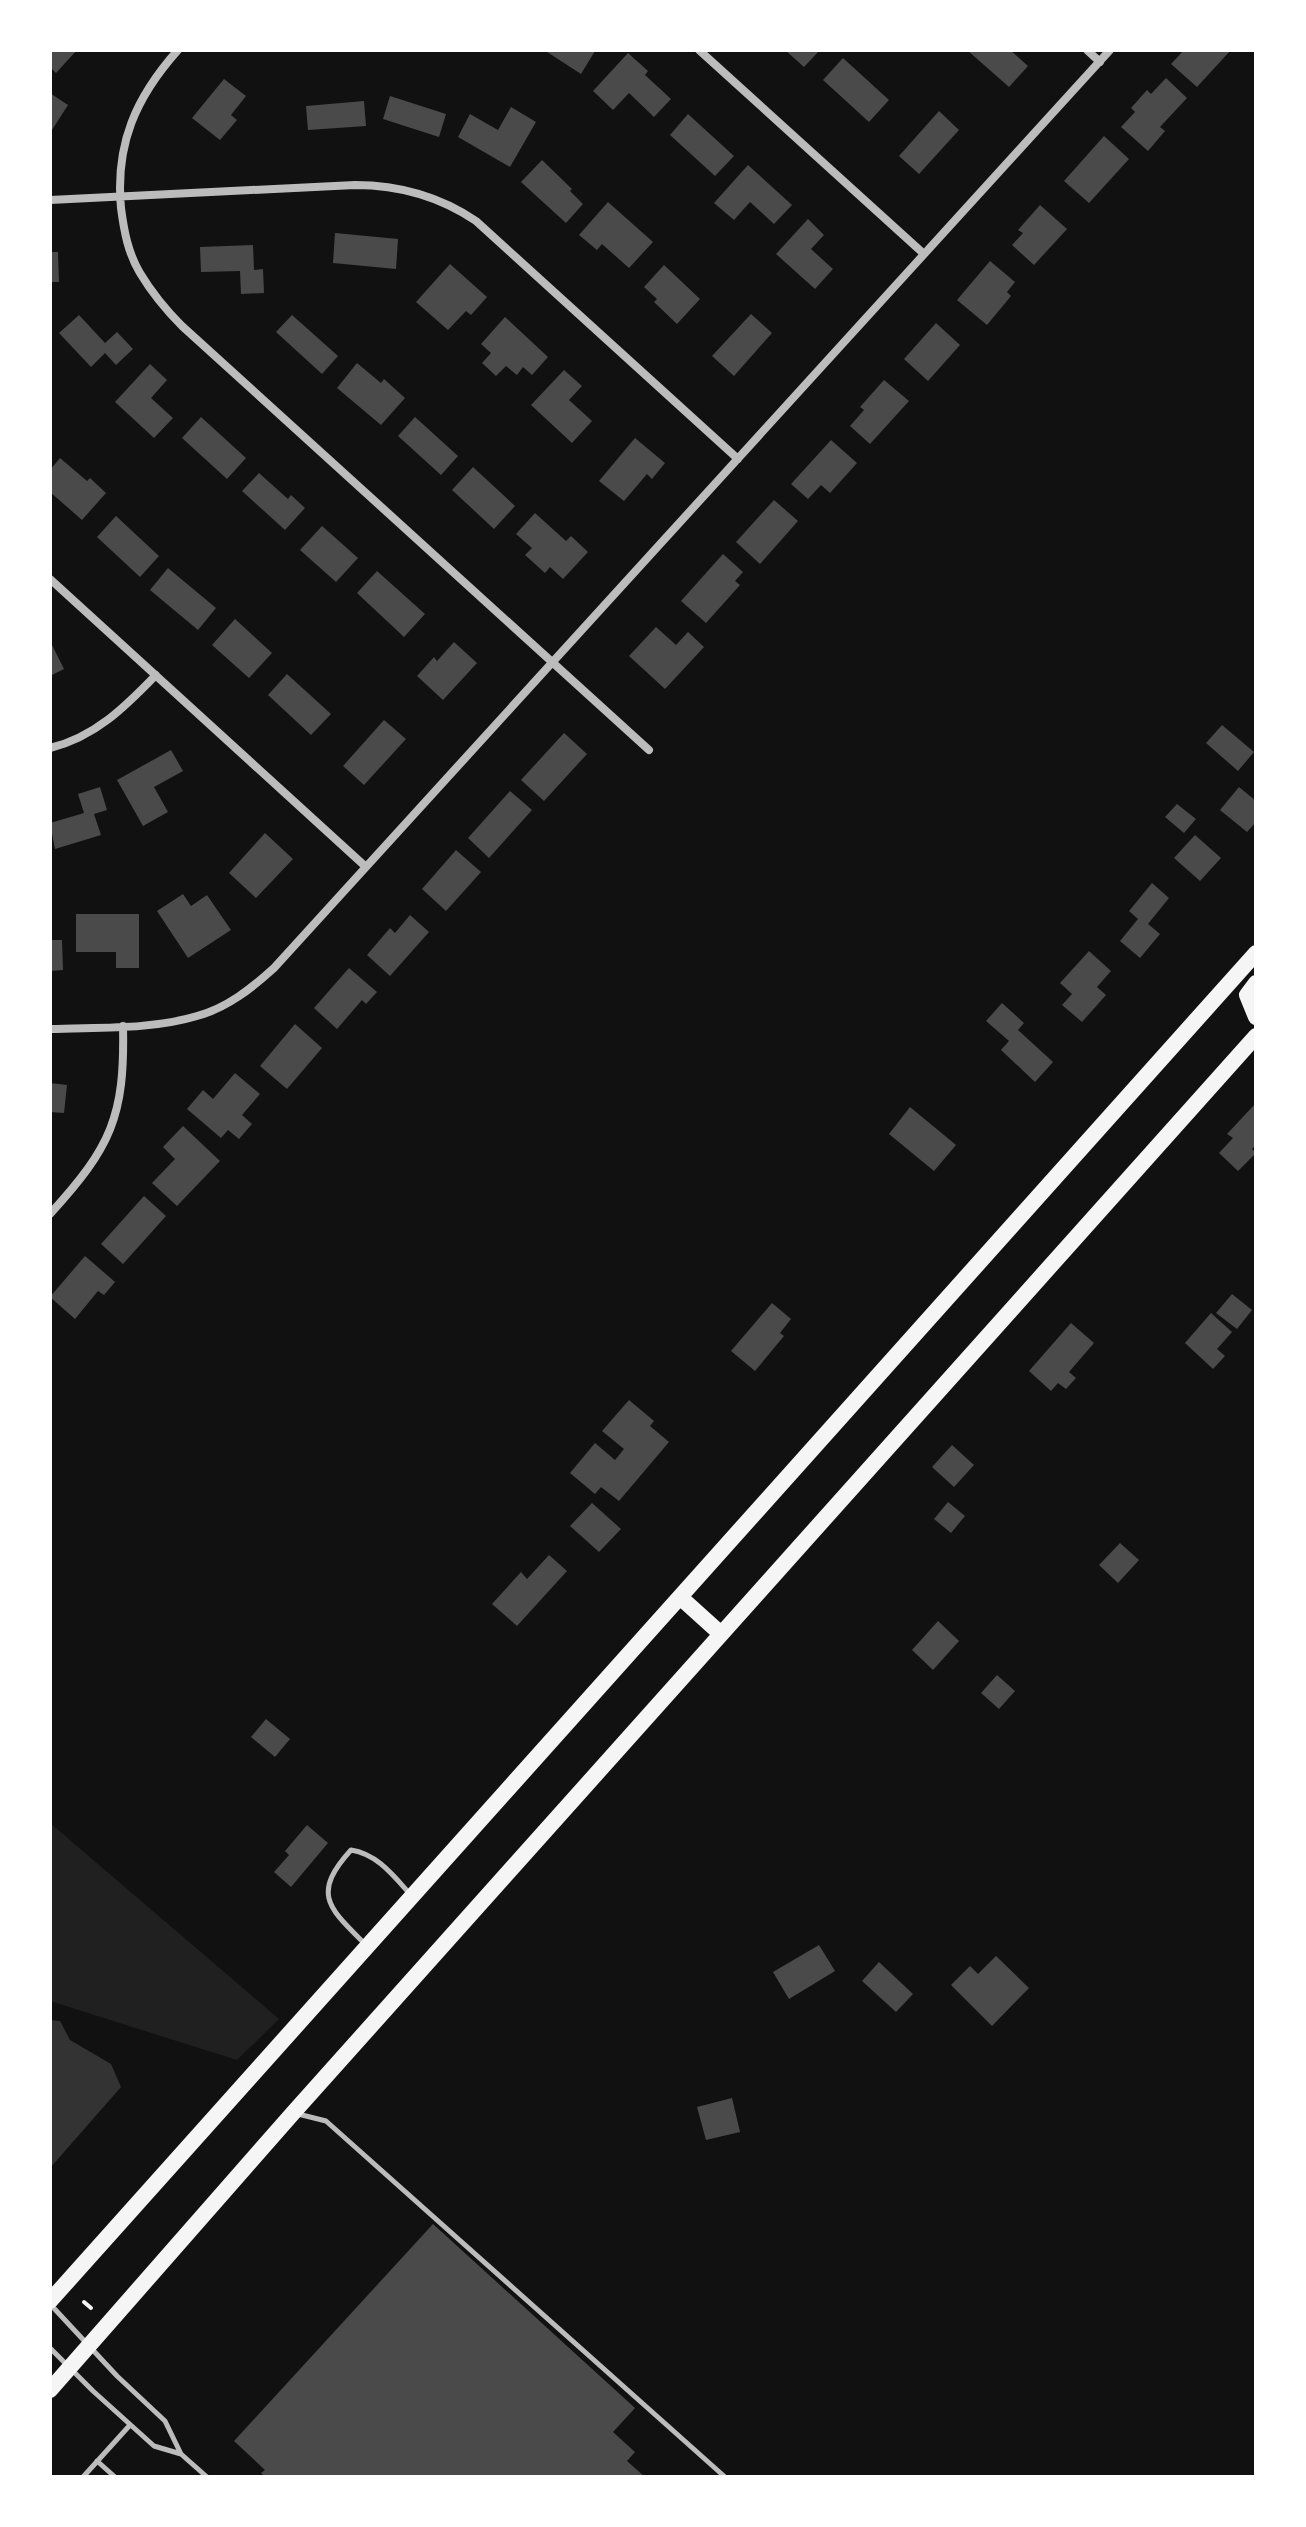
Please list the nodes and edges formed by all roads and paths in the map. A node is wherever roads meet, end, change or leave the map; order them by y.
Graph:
1 (178, 50) edge
2 (699, 50) edge
3 (1087, 50) edge
4 (1110, 50) edge
5 (1100, 62) junction
6 (120, 196) junction
7 (50, 200) edge
8 (924, 254) junction
9 (738, 459) junction
10 (50, 579) edge
11 (552, 663) junction
12 (156, 675) junction
13 (50, 748) edge
14 (649, 750) dead end
15 (366, 867) junction
16 (1256, 953) edge
17 (1256, 983) edge
18 (1256, 1017) edge
19 (123, 1026) junction
20 (50, 1029) edge
21 (1256, 1036) edge
22 (50, 1214) edge
23 (680, 1597) junction
24 (721, 1634) junction
25 (412, 1897) junction
26 (368, 1947) junction
27 (293, 2113) junction
28 (50, 2302) edge
29 (84, 2302) dead end
30 (91, 2308) dead end
31 (89, 2345) junction
32 (50, 2348) edge
33 (70, 2368) junction
34 (50, 2390) edge
35 (130, 2425) junction
36 (181, 2454) junction
37 (97, 2461) junction
38 (83, 2477) edge
39 (115, 2477) edge
40 (207, 2477) edge
41 (725, 2477) edge

1 - 6 street
2 - 8 street
3 - 5 street
4 - 5 street
5 - 8 street
6 - 7 street
6 - 9 street
6 - 11 street
8 - 9 street
9 - 11 street
10 - 12 street
11 - 14 street
11 - 15 street
12 - 13 street
12 - 15 street
15 - 19 street
16 - 23 main road
17 - 18 main road
19 - 20 street
19 - 22 street
21 - 24 main road
23 - 24 main road
23 - 25 main road
24 - 27 main road
25 - 26 main road
25 - 26 lane
26 - 28 main road
27 - 31 main road
27 - 41 lane
28 - 31 lane
29 - 30 path
31 - 33 main road
31 - 36 lane
32 - 33 lane
33 - 34 main road
33 - 35 lane
35 - 36 lane
35 - 37 lane
36 - 40 lane
37 - 38 lane
37 - 39 lane

